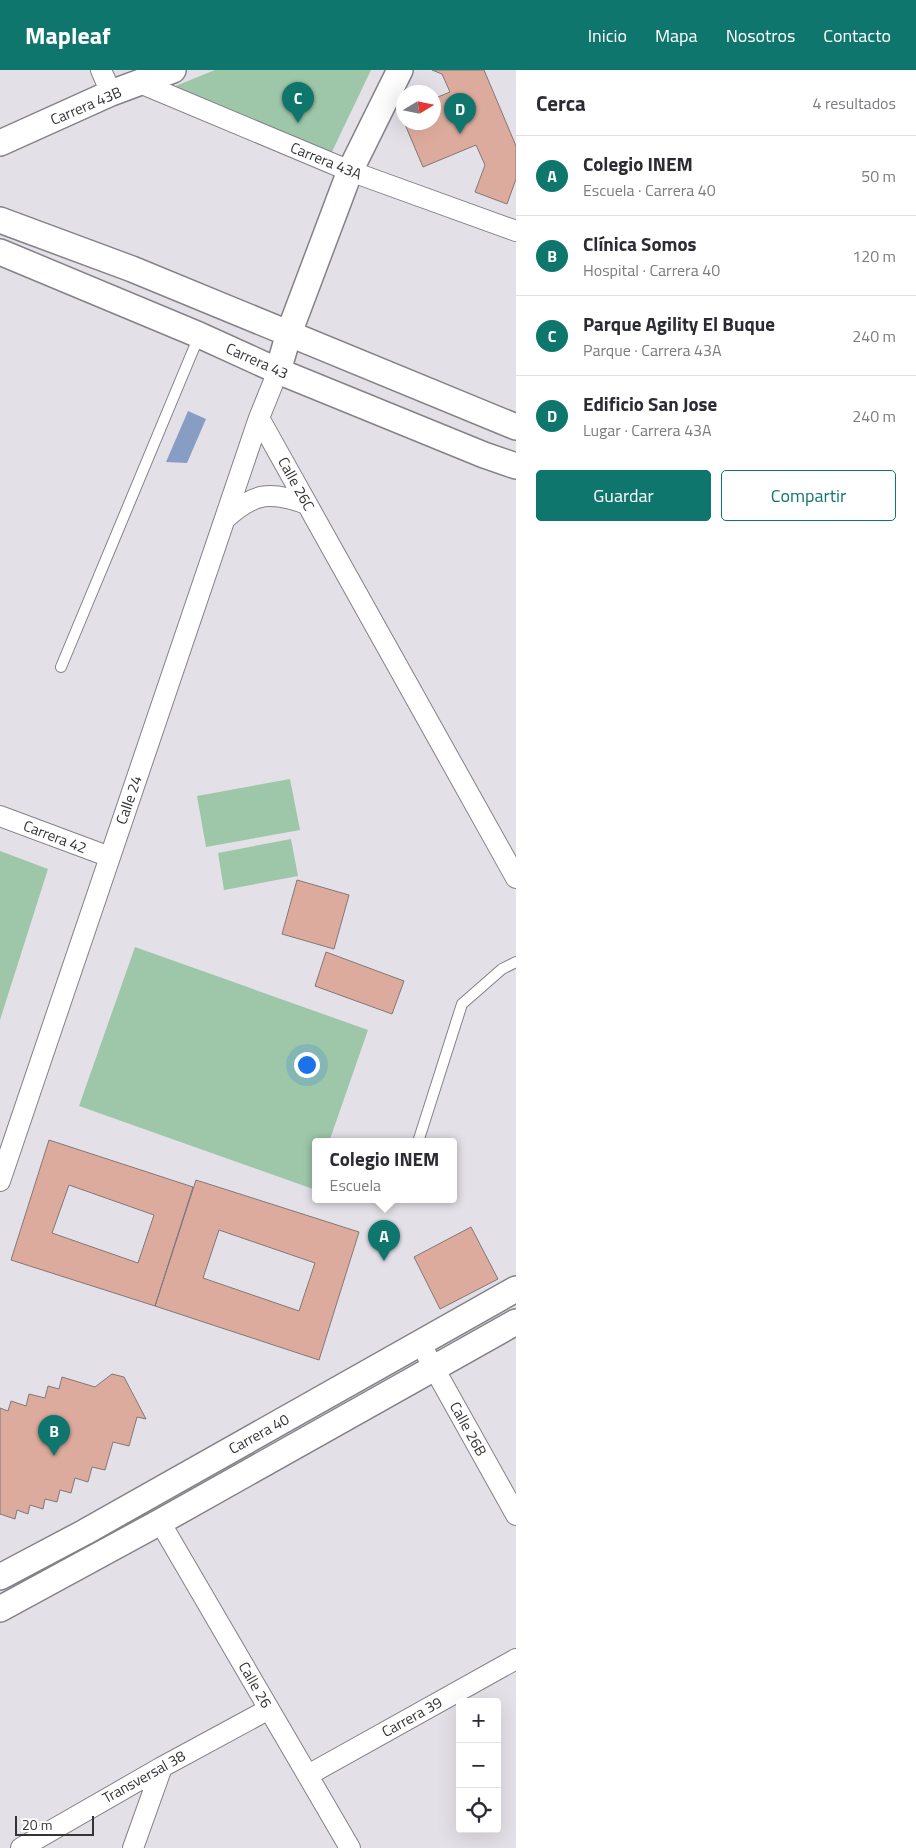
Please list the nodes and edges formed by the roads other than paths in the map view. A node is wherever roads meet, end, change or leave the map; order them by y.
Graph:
1 (101, 70) edge
2 (173, 70) edge
3 (400, 70) edge
4 (140, 83) junction
5 (111, 93) junction
6 (0, 143) edge
7 (350, 171) junction
8 (0, 220) edge
9 (516, 230) edge
10 (0, 252) edge
11 (289, 333) junction
12 (199, 335) junction
13 (278, 370) junction
14 (259, 418) junction
15 (516, 427) edge
16 (516, 466) edge
17 (307, 504) junction
18 (226, 518) junction
19 (61, 667) dead end
20 (0, 816) edge
21 (110, 857) junction
22 (516, 878) edge
23 (516, 962) edge
24 (419, 1138) edge
25 (0, 1181) edge
26 (516, 1289) edge
27 (516, 1322) edge
28 (420, 1342) junction
29 (434, 1368) junction
30 (516, 1515) edge
31 (160, 1522) junction
32 (0, 1576) edge
33 (0, 1609) edge
34 (516, 1659) edge
35 (269, 1709) junction
36 (162, 1767) junction
37 (308, 1775) junction
38 (21, 1848) edge
39 (133, 1848) edge
40 (350, 1848) edge

1 - 5 street
2 - 4 street, Carrera 43B
3 - 7 street
4 - 5 street, Carrera 43B
4 - 7 street, Carrera 43A
5 - 6 street, Carrera 43B
7 - 9 street, Carrera 43A
7 - 11 street
8 - 11 street
10 - 12 street, Carrera 43
11 - 13 street
11 - 15 street
12 - 13 street, Carrera 43
12 - 19 lane
13 - 14 street
13 - 16 street, Carrera 43
14 - 17 street, Calle 26C
14 - 18 street, Calle 24
17 - 18 street
17 - 22 street, Calle 26C
18 - 21 street, Calle 24
20 - 21 street, Carrera 42
21 - 25 street, Calle 24
23 - 24 lane
26 - 28 street, Carrera 40
27 - 29 street, Carrera 40
28 - 29 street, Calle 26B
28 - 32 street, Carrera 40
29 - 30 street, Calle 26B
29 - 31 street, Carrera 40
31 - 33 street, Carrera 40
31 - 35 street, Calle 26
34 - 37 street, Carrera 39
35 - 36 street, Transversal 38
35 - 37 street, Calle 26
36 - 38 street, Transversal 38
36 - 39 street
37 - 40 street, Calle 26

